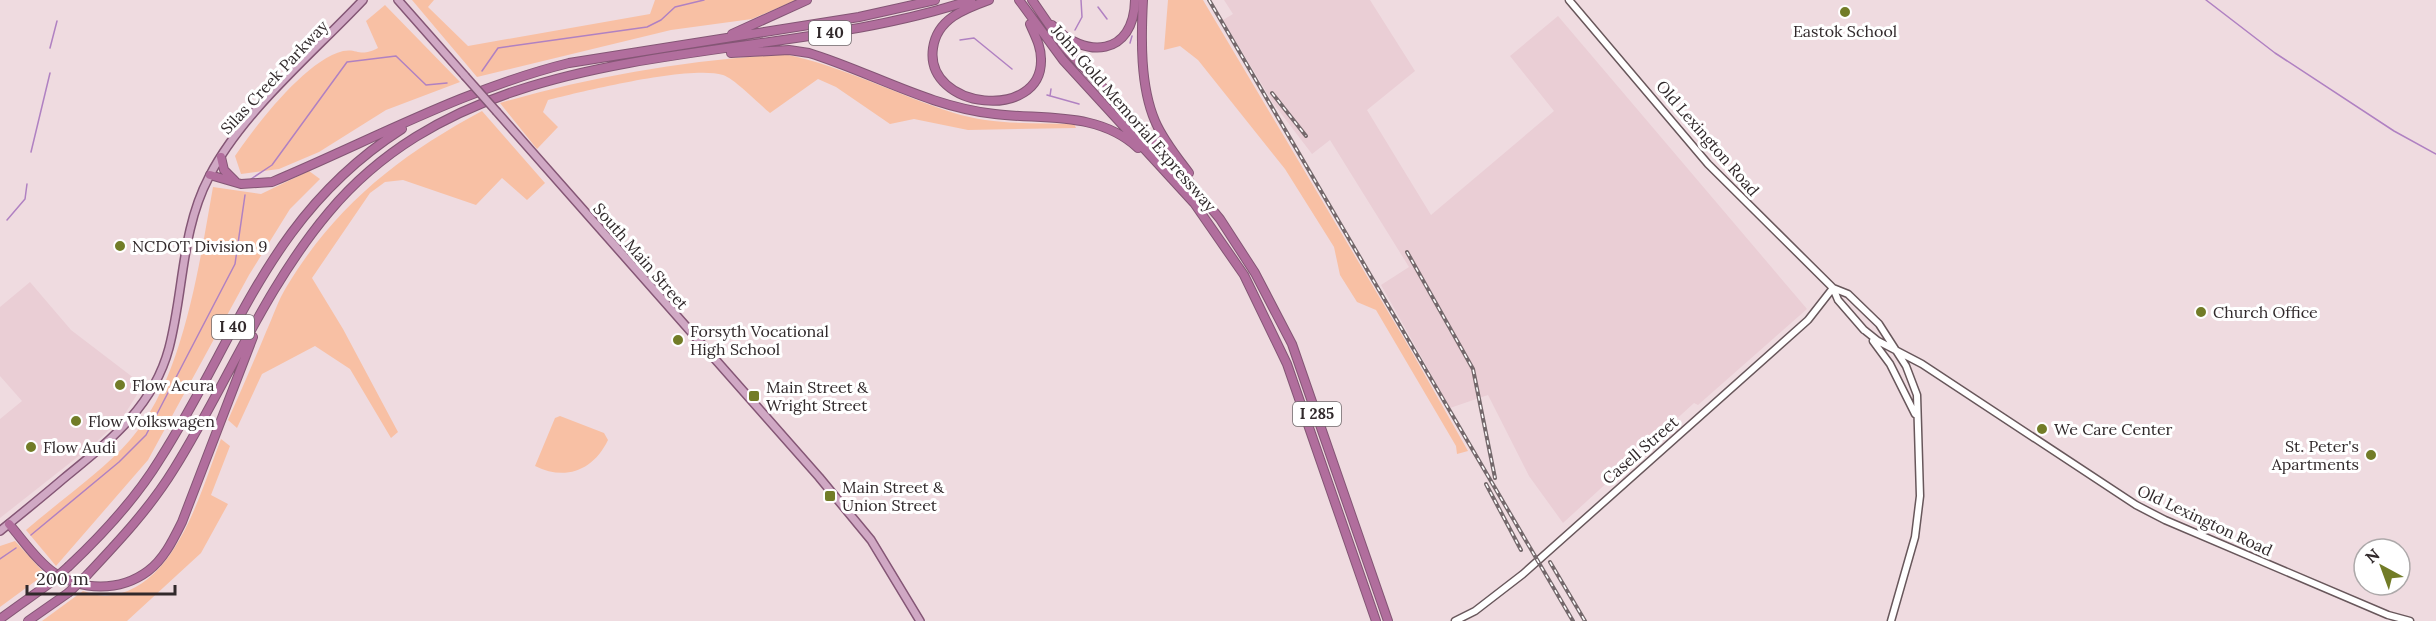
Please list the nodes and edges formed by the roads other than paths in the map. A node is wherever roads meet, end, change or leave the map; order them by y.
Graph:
1 (363, 0) edge
2 (398, 0) edge
3 (807, 0) edge
4 (935, 0) edge
5 (971, 0) edge
6 (989, 0) edge
7 (1032, 0) edge
8 (1135, 0) edge
9 (1143, 0) edge
10 (1569, 0) edge
11 (1019, 1) edge
12 (1036, 9) junction
13 (1029, 17) junction
14 (723, 38) junction
15 (687, 55) junction
16 (426, 114) junction
17 (221, 157) junction
18 (210, 175) junction
19 (1173, 179) junction
20 (241, 184) junction
21 (1220, 219) junction
22 (1833, 288) junction
23 (263, 309) junction
24 (1863, 329) junction
25 (1898, 351) junction
26 (1917, 416) junction
27 (9, 524) junction
28 (0, 531) edge
29 (0, 619) edge
30 (28, 621) edge
31 (920, 621) edge
32 (1376, 621) edge
33 (1388, 621) edge
34 (1455, 621) edge
35 (1891, 621) edge
36 (2410, 621) edge

1 - 17 main road, Silas Creek Parkway
2 - 31 main road, South Main Street, bridge
3 - 14 highway
4 - 14 highway, I 40
5 - 15 highway, I 40
6 - 13 highway
7 - 12 highway, John Gold Memorial Expressway / I 285
8 - 12 highway
9 - 21 highway
10 - 22 street, Old Lexington Road
11 - 13 highway, John Gold Memorial Expressway / I 285
12 - 21 highway, John Gold Memorial Expressway / I 285
13 - 19 highway, John Gold Memorial Expressway / I 285
14 - 16 highway, I 40
15 - 19 highway
15 - 23 highway, I 40
16 - 20 highway
16 - 29 highway, I 40, bridge
17 - 18 main road, Silas Creek Parkway
17 - 20 highway
18 - 20 highway
18 - 27 main road, Silas Creek Parkway
19 - 32 highway, John Gold Memorial Expressway / I 285
21 - 33 highway, John Gold Memorial Expressway / I 285
22 - 24 street, Old Lexington Road
22 - 25 street, Old Lexington Road
22 - 34 street, Casell Street
23 - 27 highway
23 - 30 highway, I 40, bridge
24 - 25 street
24 - 26 street
25 - 26 street
25 - 36 street, Old Lexington Road
26 - 35 street
27 - 28 main road, Silas Creek Parkway

